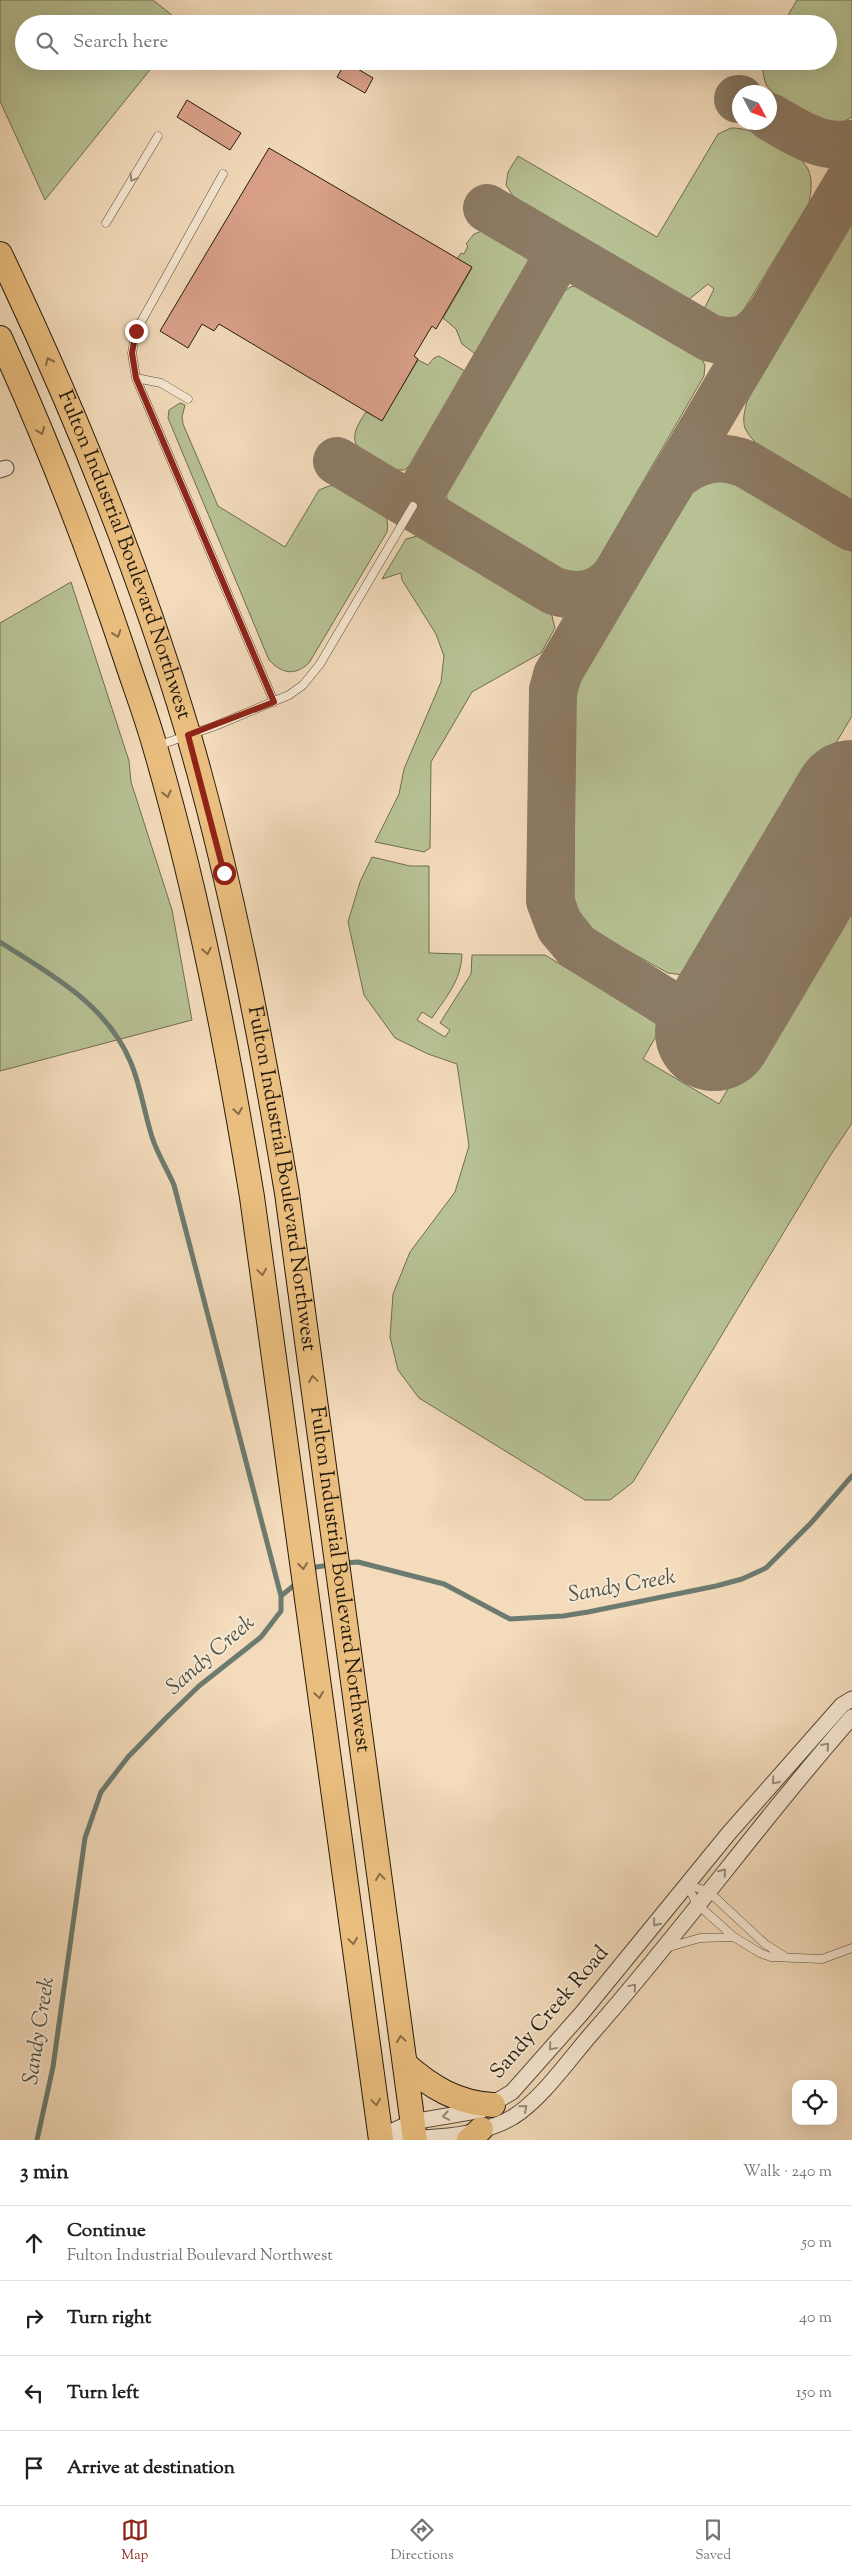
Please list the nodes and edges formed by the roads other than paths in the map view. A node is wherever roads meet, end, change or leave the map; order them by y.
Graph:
1 (158, 136) dead end
2 (223, 174) dead end
3 (106, 223) dead end
4 (0, 254) edge
5 (0, 338) edge
6 (136, 378) junction
7 (188, 399) dead end
8 (413, 506) dead end
9 (274, 702) junction
10 (188, 735) junction
11 (155, 747) junction
12 (852, 1699) edge
13 (852, 1716) edge
14 (687, 1885) junction
15 (708, 1891) junction
16 (697, 1904) junction
17 (734, 1937) junction
18 (852, 1948) edge
19 (660, 1952) junction
20 (784, 1956) junction
21 (405, 2064) junction
22 (493, 2105) junction
23 (414, 2134) edge
24 (475, 2135) edge
25 (380, 2139) edge

1 -> 3 lane
2 - 6 lane
10 -> 4 main road, Fulton Industrial Boulevard Northwest
5 -> 11 main road, Fulton Industrial Boulevard Northwest
6 - 7 lane
6 - 9 lane
8 - 9 lane
9 - 10 lane
10 - 11 lane
21 -> 10 main road, Fulton Industrial Boulevard Northwest
11 -> 25 main road, Fulton Industrial Boulevard Northwest
12 -> 14 street, Sandy Creek Road
15 -> 13 street, Sandy Creek Road
14 - 15 lane
14 - 16 lane
14 -> 22 street, Sandy Creek Road
15 - 16 street, Sandy Creek Road
15 - 20 lane
16 - 17 lane
16 - 19 street, Sandy Creek Road
17 - 19 lane
17 - 20 lane
18 - 20 lane
24 -> 19 street, Sandy Creek Road
21 - 22 main road
21 - 23 main road, Fulton Industrial Boulevard Northwest
22 -> 23 street, Sandy Creek Road
23 - 24 street, Sandy Creek Road
23 - 25 street, Sandy Creek Road

